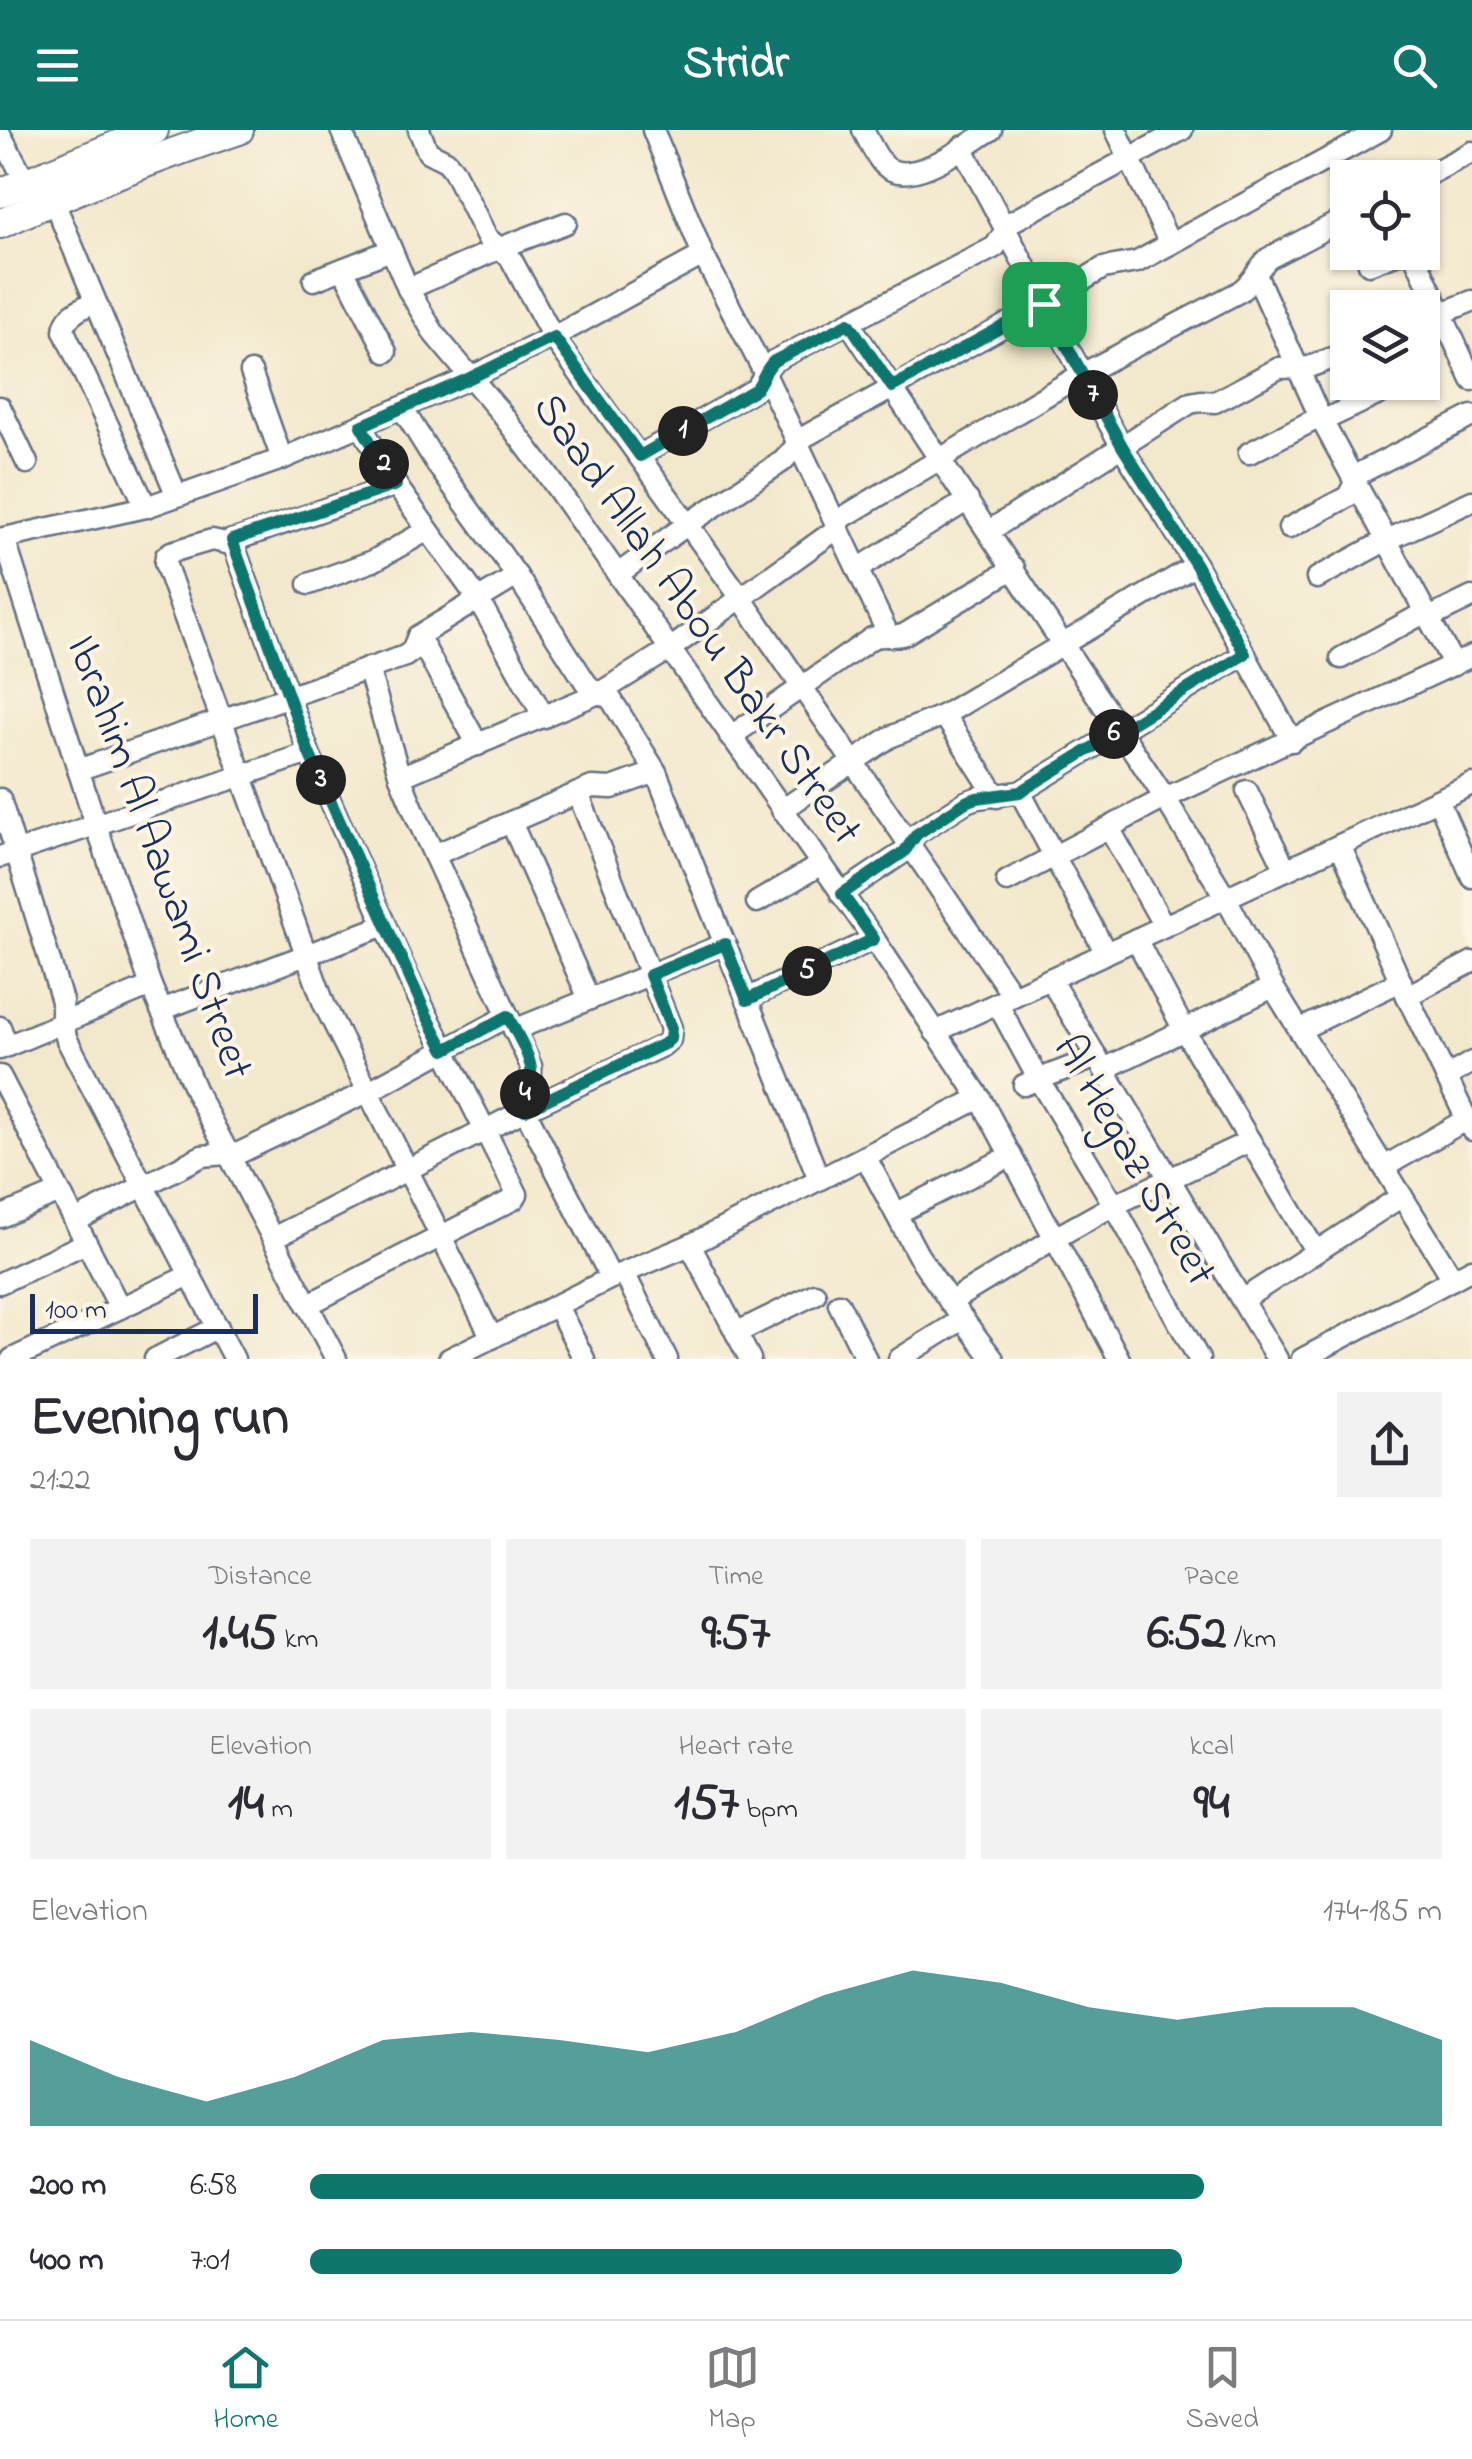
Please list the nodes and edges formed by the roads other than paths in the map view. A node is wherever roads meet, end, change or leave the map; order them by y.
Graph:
1 (154, 130) edge
2 (238, 130) edge
3 (341, 130) edge
4 (419, 130) edge
5 (654, 130) edge
6 (863, 130) edge
7 (991, 130) edge
8 (1116, 130) edge
9 (1182, 130) edge
10 (1381, 130) edge
11 (0, 134) edge
12 (962, 147) junction
13 (1472, 152) edge
14 (1130, 158) junction
15 (1440, 169) edge
16 (30, 187) edge
17 (0, 224) edge
18 (566, 224) dead end
19 (1330, 226) edge
20 (1006, 231) junction
21 (1170, 244) junction
22 (500, 248) junction
23 (391, 250) junction
24 (703, 255) junction
25 (343, 268) junction
26 (1256, 277) junction
27 (314, 280) dead end
28 (408, 289) junction
29 (95, 301) junction
30 (1472, 301) edge
31 (1044, 304) junction
32 (1440, 314) edge
33 (849, 323) junction
34 (1440, 330) edge
35 (554, 337) junction
36 (386, 352) dead end
37 (1330, 359) edge
38 (1298, 369) junction
39 (251, 372) dead end
40 (764, 374) junction
41 (1082, 374) junction
42 (470, 378) junction
43 (1472, 380) edge
44 (892, 387) junction
45 (1364, 400) edge
46 (0, 407) edge
47 (402, 408) junction
48 (1472, 416) edge
49 (1321, 419) junction
50 (361, 426) junction
51 (798, 442) junction
52 (1122, 446) junction
53 (1249, 453) dead end
54 (640, 456) junction
55 (282, 458) junction
56 (940, 459) junction
57 (27, 463) dead end
58 (1354, 480) junction
59 (396, 485) junction
60 (177, 496) junction
61 (968, 500) junction
62 (1472, 502) edge
63 (146, 507) junction
64 (688, 524) junction
65 (837, 525) junction
66 (1289, 528) dead end
67 (428, 530) junction
68 (989, 531) junction
69 (2, 538) edge
70 (232, 540) junction
71 (1387, 540) junction
72 (1196, 565) junction
73 (1014, 568) junction
74 (858, 569) junction
75 (618, 574) junction
76 (516, 576) junction
77 (1317, 578) dead end
78 (309, 584) dead end
79 (1472, 597) edge
80 (741, 598) junction
81 (478, 599) junction
82 (1428, 615) junction
83 (418, 636) junction
84 (890, 636) junction
85 (1063, 643) junction
86 (670, 649) junction
87 (1245, 654) junction
88 (1342, 658) dead end
89 (1463, 660) edge
90 (368, 668) junction
91 (802, 686) junction
92 (602, 692) junction
93 (288, 696) junction
94 (944, 715) junction
95 (544, 717) junction
96 (221, 720) junction
97 (1121, 730) junction
98 (730, 736) junction
99 (1292, 741) junction
100 (478, 745) junction
101 (309, 753) junction
102 (854, 761) junction
103 (78, 770) junction
104 (656, 772) junction
105 (241, 776) junction
106 (400, 776) junction
107 (1472, 784) edge
108 (1247, 791) dead end
109 (1020, 792) junction
110 (578, 793) junction
111 (997, 796) junction
112 (1165, 798) junction
113 (0, 799) edge
114 (1438, 800) junction
115 (782, 810) junction
116 (511, 822) junction
117 (96, 825) junction
118 (1109, 828) junction
119 (910, 845) junction
120 (1340, 845) junction
121 (8, 854) edge
122 (434, 855) junction
123 (1054, 856) junction
124 (820, 864) junction
125 (1286, 870) junction
126 (1472, 877) edge
127 (1008, 881) dead end
128 (842, 894) junction
129 (1226, 898) junction
130 (757, 902) dead end
131 (385, 924) junction
132 (1164, 926) junction
133 (874, 939) junction
134 (1136, 939) junction
135 (725, 944) junction
136 (1106, 953) junction
137 (305, 955) junction
138 (1472, 963) edge
139 (650, 975) junction
140 (1050, 979) junction
141 (151, 986) junction
142 (1273, 987) junction
143 (1404, 988) junction
144 (589, 1000) junction
145 (747, 1000) junction
146 (1005, 1000) junction
147 (162, 1010) junction
148 (62, 1023) junction
149 (511, 1023) junction
150 (1184, 1030) junction
151 (1299, 1030) junction
152 (936, 1032) junction
153 (2, 1041) edge
154 (445, 1050) junction
155 (1472, 1062) edge
156 (1100, 1064) junction
157 (0, 1076) edge
158 (1446, 1077) junction
159 (1032, 1082) junction
160 (367, 1092) junction
161 (980, 1098) junction
162 (525, 1110) junction
163 (1469, 1125) edge
164 (486, 1130) junction
165 (1250, 1141) junction
166 (231, 1155) junction
167 (864, 1156) junction
168 (1010, 1156) junction
169 (1384, 1167) junction
170 (407, 1170) junction
171 (1169, 1178) junction
172 (819, 1179) junction
173 (144, 1186) junction
174 (60, 1192) junction
175 (1402, 1196) junction
176 (1114, 1205) junction
177 (896, 1213) junction
178 (0, 1218) edge
179 (75, 1221) junction
180 (440, 1236) junction
181 (272, 1238) junction
182 (1055, 1238) junction
183 (86, 1243) junction
184 (690, 1245) junction
185 (1316, 1252) junction
186 (1462, 1274) edge
187 (190, 1276) junction
188 (618, 1276) junction
189 (0, 1283) edge
190 (815, 1294) dead end
191 (1242, 1300) junction
192 (307, 1304) junction
193 (839, 1304) dead end
194 (557, 1306) junction
195 (120, 1308) junction
196 (956, 1310) junction
197 (218, 1327) junction
198 (736, 1333) junction
199 (492, 1338) junction
200 (18, 1358) edge
201 (864, 1358) edge
202 (156, 1359) edge
203 (234, 1359) edge
204 (336, 1359) edge
205 (449, 1359) edge
206 (584, 1359) edge
207 (667, 1359) edge
208 (750, 1359) edge
209 (899, 1359) edge
210 (993, 1359) edge
211 (1119, 1359) edge
212 (1199, 1359) edge
213 (1277, 1359) edge
214 (1302, 1359) edge

1 - 16 main road
2 - 16 main road
3 - 23 street, Saad Allah Abou Bakr Street
4 - 22 street, Al Hegaz Street
5 - 24 street
6 - 12 street
7 - 12 street
8 - 14 street
9 - 14 street
10 - 21 street
11 - 16 street
12 - 20 street
13 - 15 street
14 - 20 street
14 - 21 street
16 - 17 main road
16 - 29 street
18 - 22 street
19 - 26 street
20 - 31 street
20 - 33 street
21 - 31 street
22 - 28 street
22 - 35 street, Al Hegaz Street
23 - 25 street
23 - 28 street, Saad Allah Abou Bakr Street
24 - 35 street
24 - 40 street
25 - 27 street
25 - 36 street
26 - 38 street
26 - 41 street
28 - 42 street, Saad Allah Abou Bakr Street
29 - 60 street
29 - 63 street
30 - 32 street
31 - 41 street
31 - 44 street
33 - 40 street
33 - 44 street
34 - 43 street
35 - 42 street
35 - 54 street, Al Hegaz Street
37 - 38 street
38 - 49 street
38 - 52 street
39 - 55 street
40 - 51 street
40 - 54 street
41 - 52 street
41 - 56 street
42 - 47 street
42 - 75 street, Saad Allah Abou Bakr Street
44 - 51 street
44 - 56 street
45 - 49 street
46 - 57 street
47 - 50 street
47 - 76 street
48 - 58 street
49 - 53 street
49 - 58 street
50 - 55 street
50 - 59 street
51 - 64 street
51 - 65 street
52 - 68 street
52 - 72 street
54 - 64 street, Al Hegaz Street
55 - 60 street
56 - 61 street
56 - 65 street
58 - 66 street
58 - 71 street
59 - 67 street
59 - 70 street
60 - 63 street
61 - 68 street
61 - 74 street
62 - 71 street
63 - 69 street
64 - 75 street
64 - 80 street, Al Hegaz Street
65 - 74 street
65 - 80 street
67 - 78 street
67 - 81 street
68 - 73 street
69 - 103 street, Ibrahim Al Aawami Street
70 - 93 street
70 - 96 street
71 - 77 street
71 - 82 street
72 - 85 street
72 - 87 street
73 - 84 street
73 - 85 street
74 - 84 street
75 - 86 street, Saad Allah Abou Bakr Street
76 - 81 street
76 - 92 street
79 - 82 street
80 - 86 street
80 - 91 street, Al Hegaz Street
81 - 83 street
81 - 95 street
82 - 88 street
82 - 89 street
83 - 90 street
83 - 100 street
84 - 91 street
85 - 94 street
85 - 97 street
86 - 92 street
86 - 98 street, Saad Allah Abou Bakr Street
87 - 97 street
87 - 99 street
89 - 99 street
90 - 93 street
90 - 106 street
91 - 98 street
91 - 102 street, Al Hegaz Street
92 - 95 street
92 - 104 street
93 - 96 street
93 - 101 street
94 - 102 street
94 - 111 street
95 - 100 street
96 - 103 street
96 - 105 street
97 - 109 street
97 - 112 street
98 - 115 street, Saad Allah Abou Bakr Street
99 - 112 street
100 - 106 street
101 - 105 street
101 - 131 street
102 - 115 street
102 - 119 street, Al Hegaz Street
103 - 117 street, Ibrahim Al Aawami Street
104 - 110 street
104 - 135 street
105 - 117 street
105 - 137 street
106 - 122 street
107 - 114 street
108 - 125 street
109 - 111 street
109 - 123 street
110 - 116 street
110 - 139 street
111 - 119 street
112 - 118 street
112 - 129 street
113 - 121 street
114 - 120 street
114 - 126 street
115 - 124 street, Saad Allah Abou Bakr Street
116 - 122 street
116 - 144 street
117 - 121 street
117 - 141 street, Ibrahim Al Aawami Street
118 - 123 street
118 - 132 street
119 - 128 street
119 - 146 street, Al Hegaz Street
120 - 125 street
120 - 143 street
121 - 148 street
122 - 149 street
123 - 127 street
123 - 136 street
124 - 128 street, Saad Allah Abou Bakr Street
124 - 130 street
125 - 129 street
128 - 133 street, Saad Allah Abou Bakr Street
129 - 132 street
129 - 142 street
131 - 137 street
131 - 154 street
132 - 134 street
133 - 145 street
133 - 152 street, Saad Allah Abou Bakr Street
134 - 136 street
134 - 150 street
135 - 139 street
135 - 145 street
136 - 140 street
137 - 147 street
137 - 160 street
138 - 143 street
139 - 144 street
139 - 162 street
140 - 146 street
140 - 156 street
141 - 147 street, Ibrahim Al Aawami Street
141 - 148 street
142 - 150 street
142 - 151 street
143 - 151 street
143 - 158 street
144 - 149 street
145 - 172 street
146 - 152 street
146 - 159 street, Al Hegaz Street
147 - 166 street, Ibrahim Al Aawami Street
148 - 153 street
148 - 173 street
149 - 154 street
149 - 162 street
150 - 156 street
150 - 165 street
151 - 169 street
152 - 161 street, Saad Allah Abou Bakr Street
154 - 160 street
154 - 164 street
155 - 158 street
156 - 159 street
156 - 171 street
157 - 174 street
158 - 163 street
159 - 176 street, Al Hegaz Street
160 - 166 street
160 - 170 street
161 - 167 street
161 - 168 street, Saad Allah Abou Bakr Street
162 - 164 street
162 - 188 street
163 - 169 street
164 - 170 street
164 - 180 street
165 - 171 street
165 - 185 street
166 - 173 street
166 - 181 street, Ibrahim Al Aawami Street
167 - 172 street
167 - 177 street
168 - 177 street
168 - 182 street, Saad Allah Abou Bakr Street
169 - 175 street
170 - 180 street
170 - 181 street
171 - 176 street
171 - 191 street
172 - 184 street
173 - 179 street
173 - 187 street
174 - 178 street
174 - 179 street
175 - 185 street
175 - 186 street
176 - 182 street
176 - 212 street, Al Hegaz Street
177 - 196 street
179 - 183 street
180 - 192 street
180 - 199 street
181 - 192 street, Ibrahim Al Aawami Street
182 - 196 street
182 - 211 street, Saad Allah Abou Bakr Street
183 - 189 street
183 - 195 street
184 - 188 street
184 - 198 street
185 - 191 street
186 - 214 street
187 - 195 street
187 - 197 street
188 - 194 street
188 - 207 street
190 - 198 street
191 - 213 street
192 - 204 street, Ibrahim Al Aawami Street
193 - 201 street
194 - 199 street
194 - 206 street
195 - 200 street
196 - 209 street
196 - 210 street
197 - 202 street
197 - 203 street
198 - 208 street
199 - 205 street

